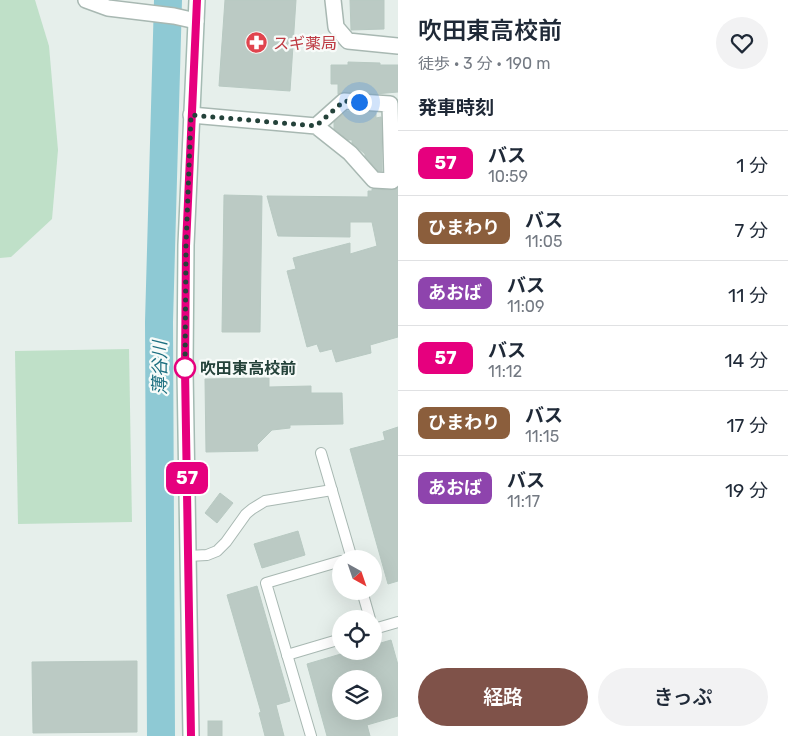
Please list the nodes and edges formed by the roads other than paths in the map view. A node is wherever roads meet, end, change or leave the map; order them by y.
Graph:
1 (86, 0) edge
2 (197, 0) edge
3 (333, 0) edge
4 (196, 21) junction
5 (398, 46) edge
6 (191, 115) junction
7 (316, 126) junction
8 (321, 453) dead end
9 (332, 490) junction
10 (349, 550) edge
11 (188, 556) junction
12 (332, 564) edge
13 (398, 622) edge
14 (382, 627) edge
15 (332, 642) edge
16 (287, 656) junction
17 (191, 736) edge
18 (310, 736) edge

1 - 4 street
2 - 4 street
3 - 5 street
4 - 6 street
6 - 7 street
6 - 11 street
7 - 7 street
8 - 9 lane
9 - 10 lane
9 - 11 lane
11 - 17 street
12 - 16 lane
13 - 14 lane
15 - 16 lane
16 - 18 lane

